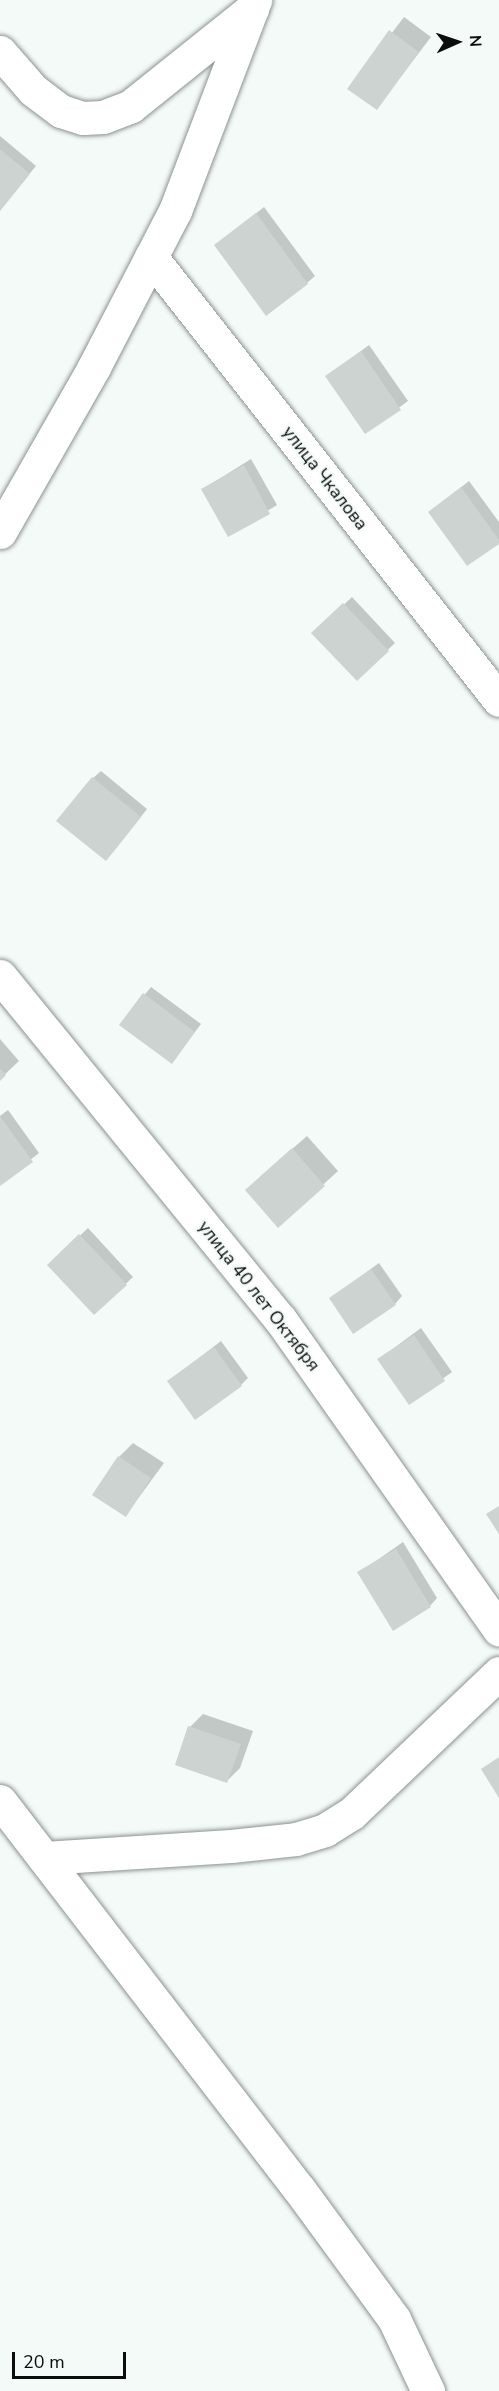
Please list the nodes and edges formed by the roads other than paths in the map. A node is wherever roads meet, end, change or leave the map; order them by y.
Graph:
1 (254, 4) edge
2 (0, 52) edge
3 (151, 257) junction
4 (0, 532) edge
5 (499, 700) edge
6 (0, 976) edge
7 (499, 1630) edge
8 (499, 1673) edge
9 (0, 1801) edge
10 (44, 1858) junction
11 (428, 2391) edge

1 - 2 street
1 - 3 street
3 - 4 street
3 - 5 street, улица Чкалова
6 - 7 street, улица 40 лет Октября
8 - 10 street
9 - 10 street
10 - 11 street

